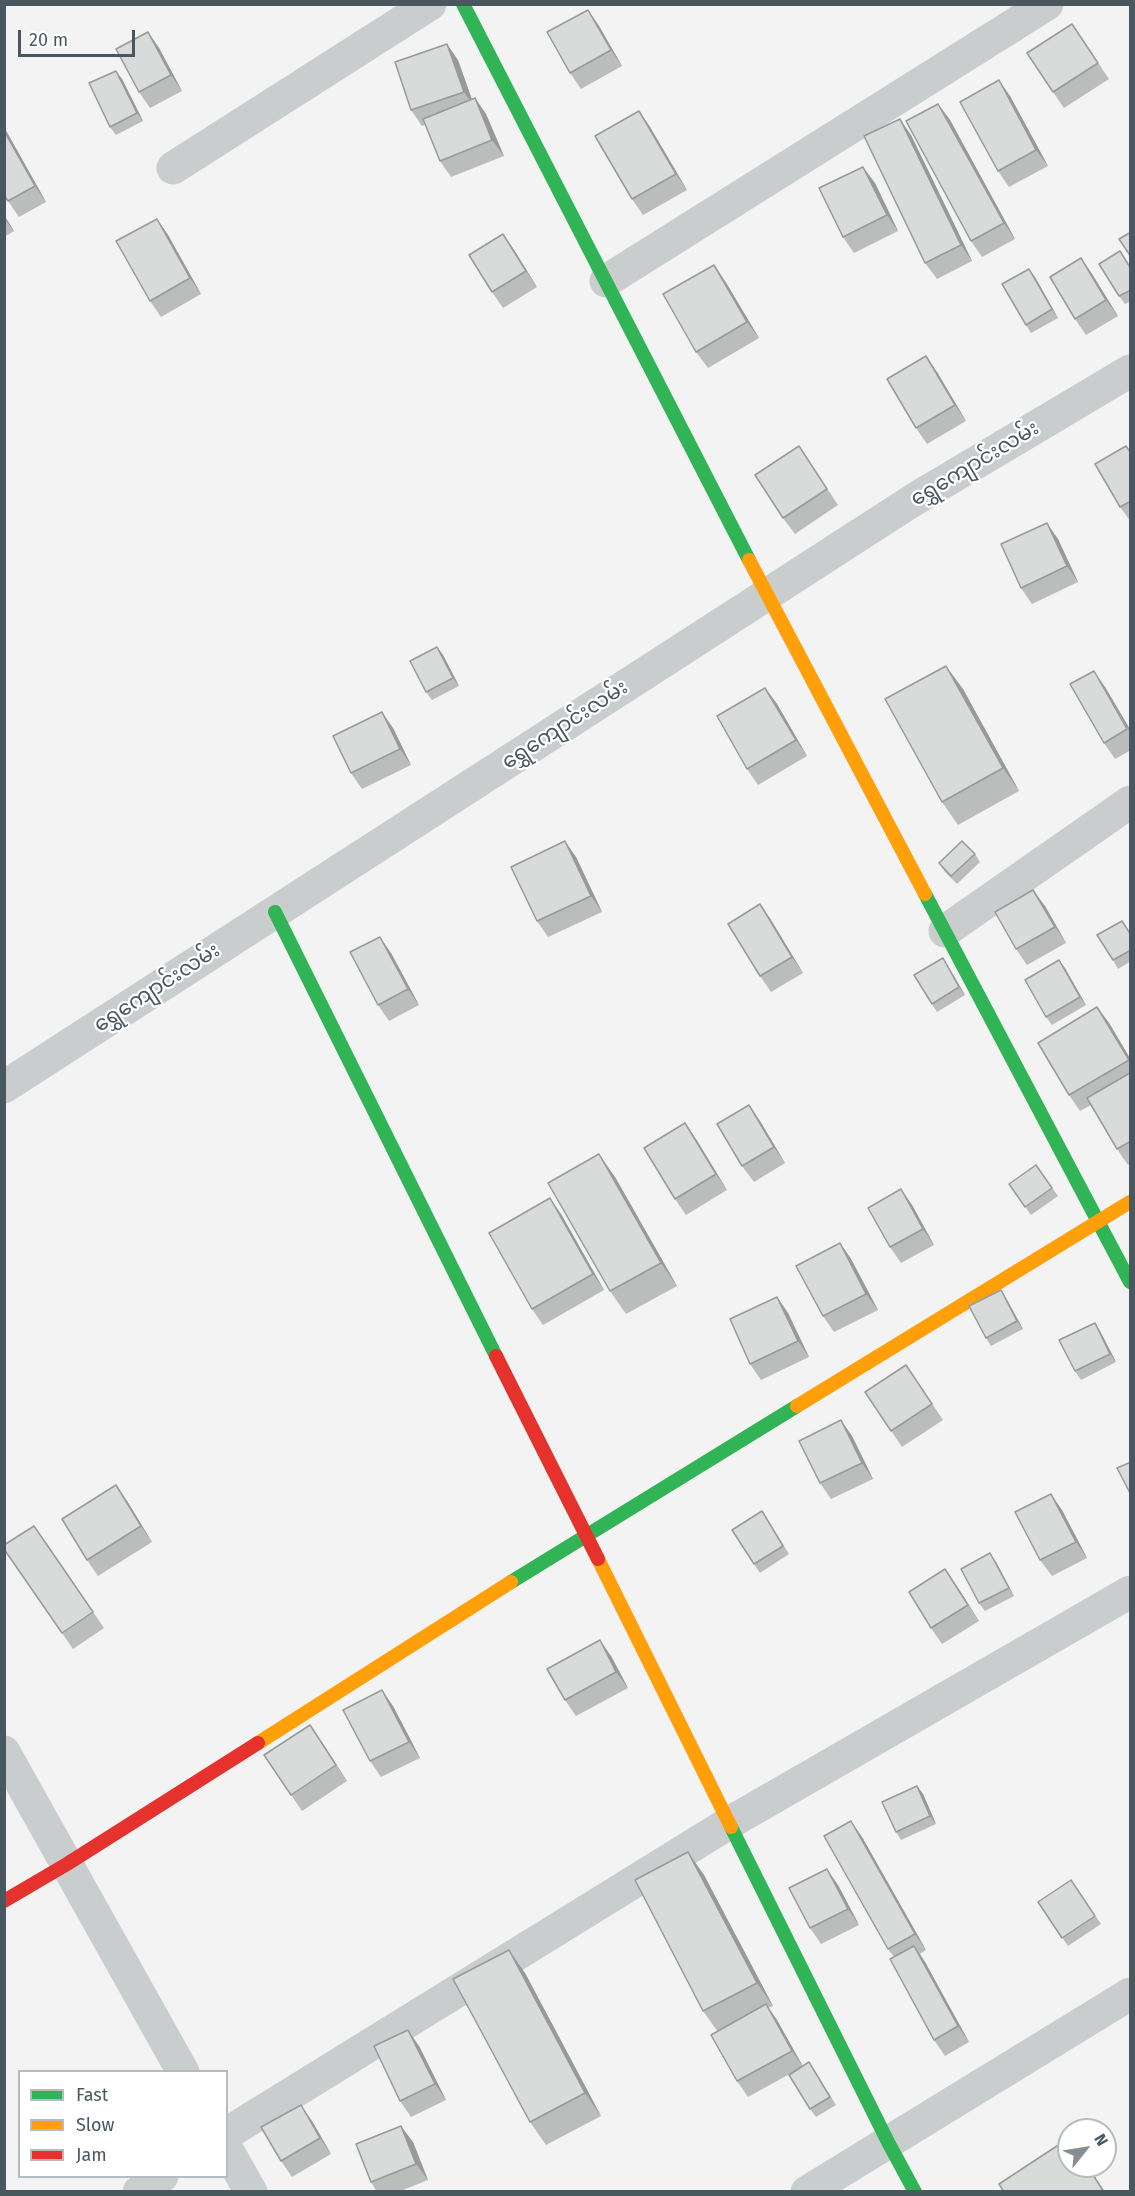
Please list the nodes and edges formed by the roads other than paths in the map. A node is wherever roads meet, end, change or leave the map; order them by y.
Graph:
1 (430, 4) edge
2 (463, 4) edge
3 (1047, 4) edge
4 (173, 168) dead end
5 (606, 281) junction
6 (1131, 372) edge
7 (767, 594) junction
8 (1131, 802) edge
9 (275, 912) junction
10 (945, 931) junction
11 (4, 1086) edge
12 (1131, 1202) edge
13 (1099, 1222) junction
14 (1131, 1282) edge
15 (585, 1535) junction
16 (1131, 1592) edge
17 (4, 1752) edge
18 (729, 1823) junction
19 (67, 1864) junction
20 (4, 1901) edge
21 (1131, 1994) edge
22 (182, 2070) edge
23 (228, 2133) edge
24 (888, 2142) junction
25 (228, 2152) edge
26 (159, 2178) edge
27 (139, 2192) edge
28 (250, 2192) edge
29 (807, 2192) edge
30 (915, 2192) edge

1 - 4 street
2 - 5 street
3 - 5 street
5 - 7 street
6 - 7 street, ရွှေကျောင်းလမ်း
7 - 9 street, ရွှေကျောင်းလမ်း
7 - 10 street
8 - 10 street
9 - 11 street, ရွှေကျောင်းလမ်း
9 - 15 street
10 - 13 street
12 - 13 street
13 - 14 street
13 - 15 street
15 - 18 street
15 - 19 street
16 - 18 street
17 - 19 street
18 - 23 street
18 - 24 street
19 - 20 street
19 - 22 street
21 - 24 street
24 - 29 street
24 - 30 street
25 - 28 street
26 - 27 street

